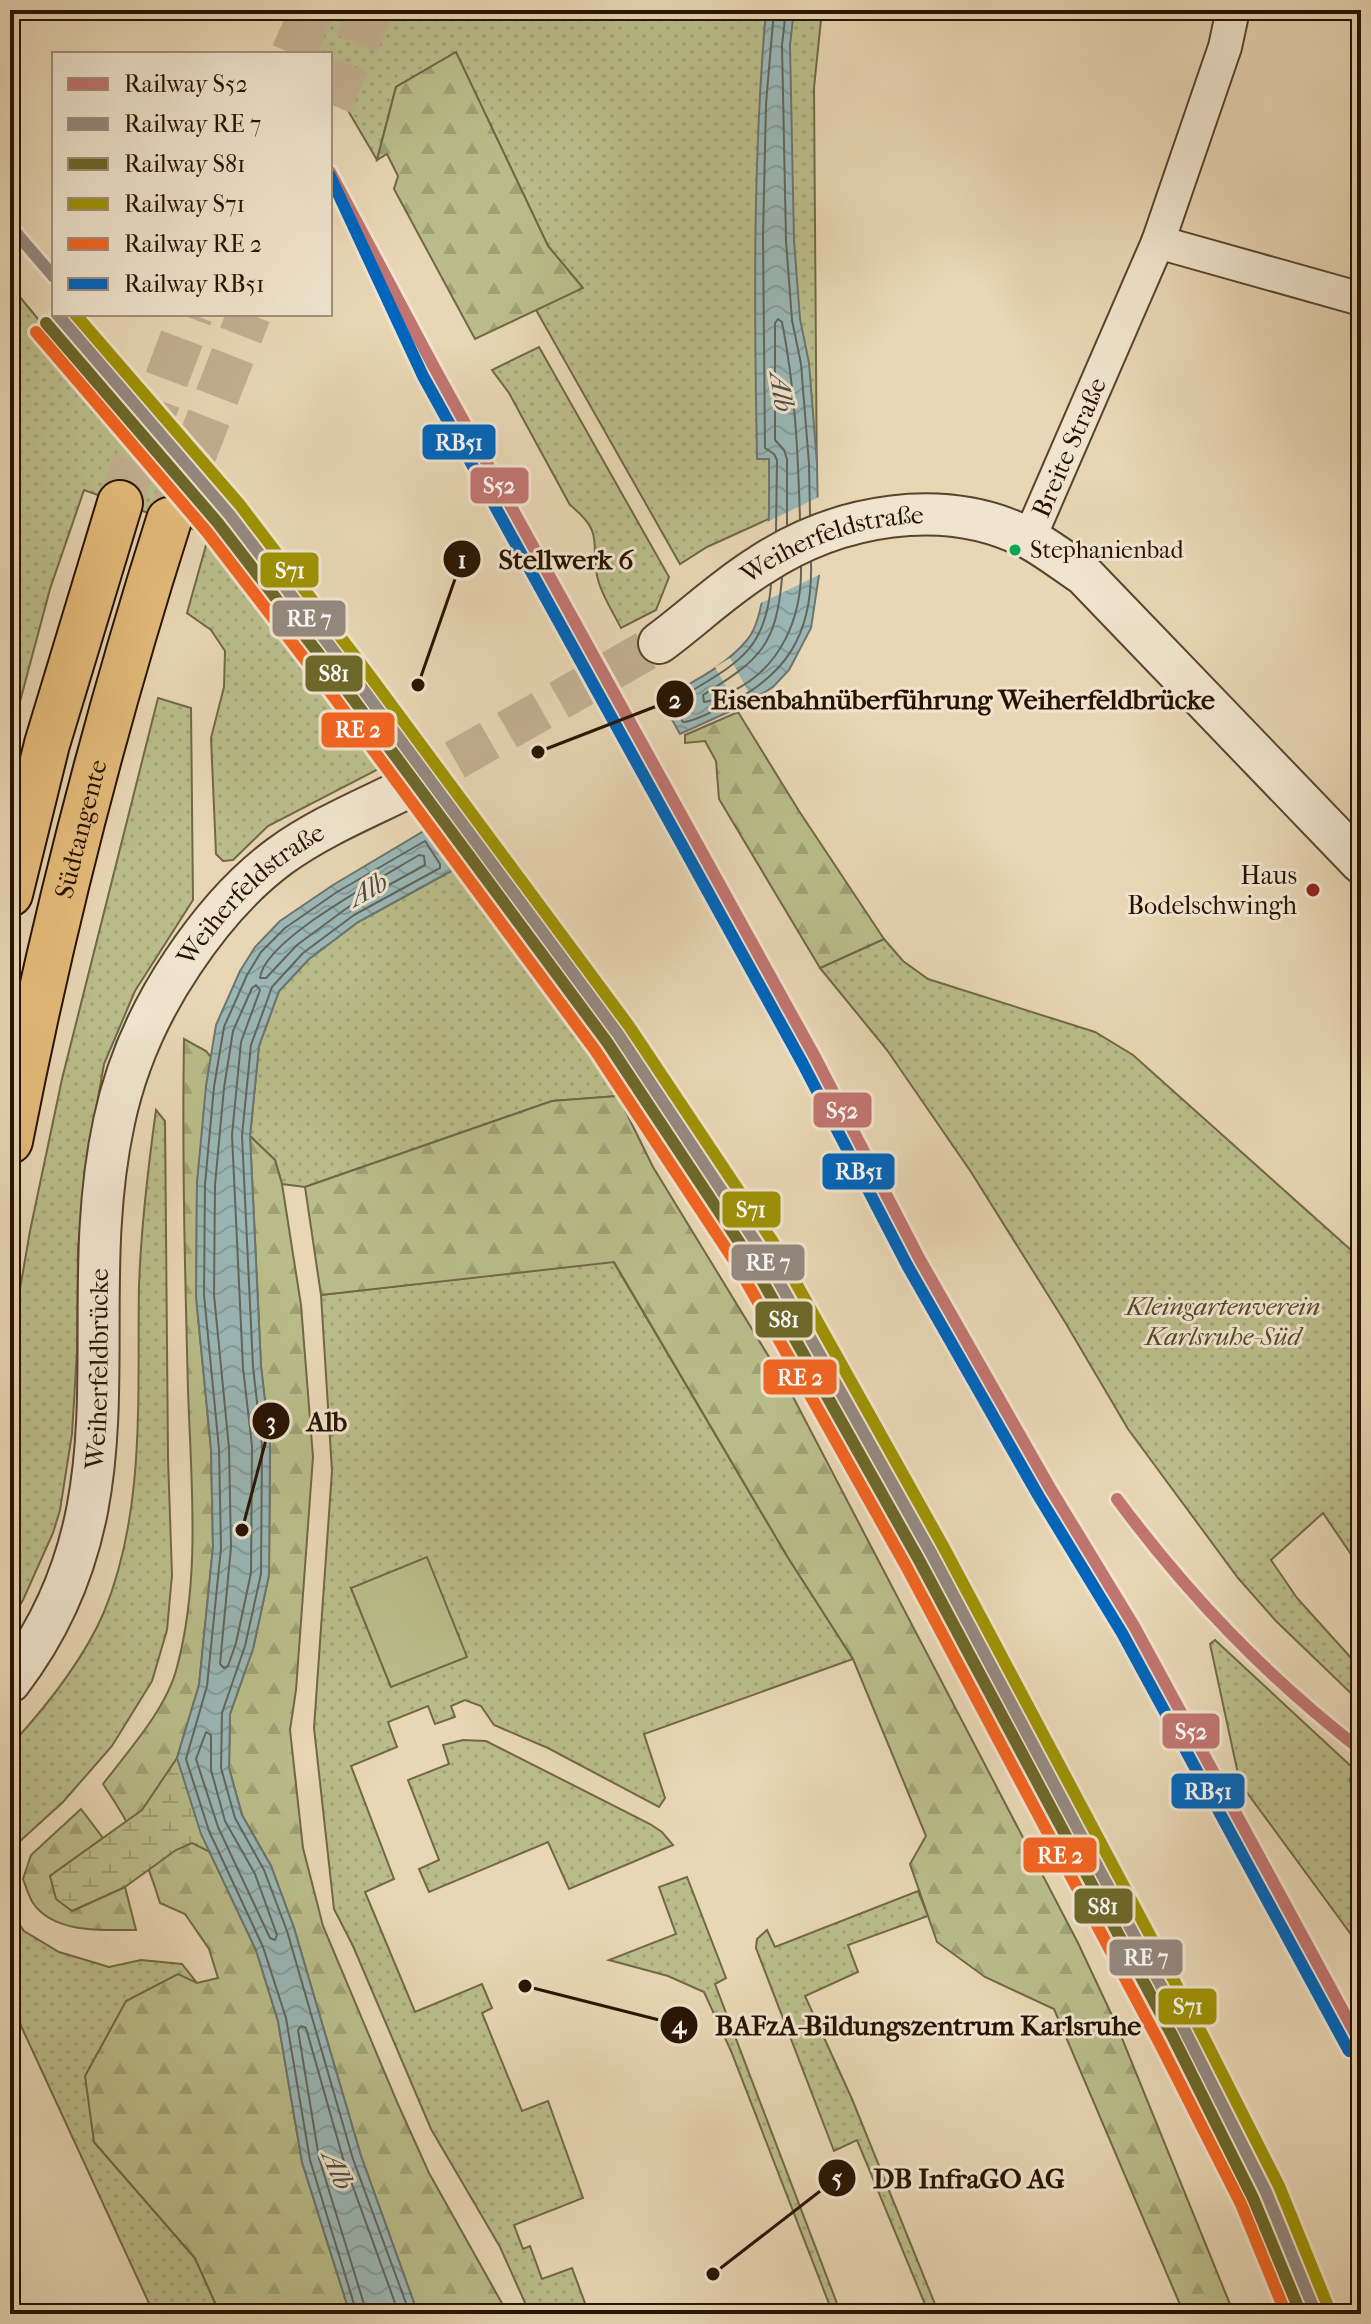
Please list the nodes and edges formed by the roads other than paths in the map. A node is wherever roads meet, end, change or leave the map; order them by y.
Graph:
1 (1233, 10) edge
2 (1158, 242) junction
3 (1361, 299) edge
4 (120, 503) tunnel mouth
5 (169, 520) tunnel mouth
6 (1029, 539) junction
7 (659, 643) tunnel mouth
8 (403, 790) tunnel mouth
9 (1361, 863) edge
10 (10, 894) edge
11 (139, 1040) joint
12 (10, 1141) edge
13 (10, 1682) edge

1 - 2 street, Breite Straße
2 - 3 street
2 - 6 street, Breite Straße
4 - 10 highway, Südtangente
5 - 12 highway, Südtangente
6 - 7 street, Weiherfeldstraße
6 - 9 street, Breite Straße
8 - 11 street, Weiherfeldstraße
11 - 13 street, Weiherfeldbrücke

